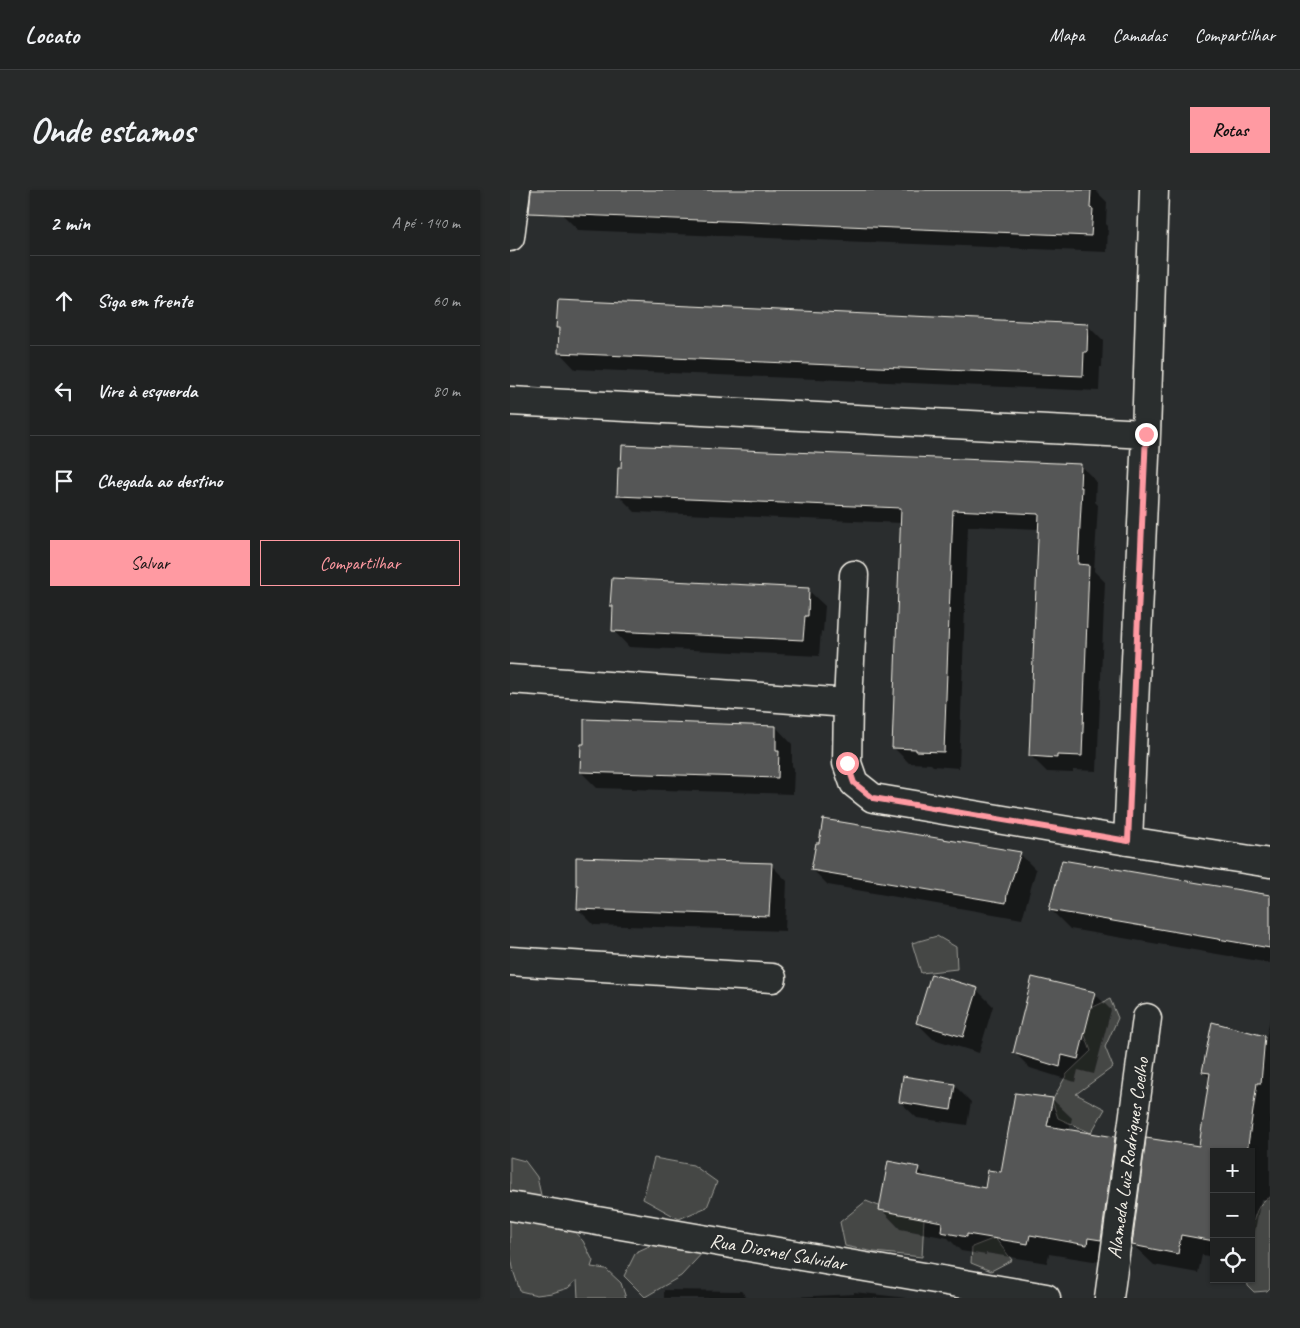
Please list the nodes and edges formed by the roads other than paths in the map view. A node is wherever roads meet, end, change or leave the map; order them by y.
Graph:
1 (516, 190) edge
2 (1154, 190) edge
3 (510, 237) edge
4 (510, 401) edge
5 (1146, 434) junction
6 (854, 575) dead end
7 (510, 679) edge
8 (848, 703) junction
9 (1128, 841) junction
10 (1270, 863) edge
11 (510, 961) edge
12 (772, 978) dead end
13 (1147, 1018) dead end
14 (510, 1206) edge
15 (1046, 1298) edge
16 (1109, 1298) edge

1 - 3 street
2 - 5 street
4 - 5 street
5 - 9 street
6 - 8 street
7 - 8 street
8 - 9 street
9 - 10 street
11 - 12 street
13 - 16 street, Alameda Luiz Rodrigues Coelho
14 - 15 street, Rua Diosnel Salvidar

